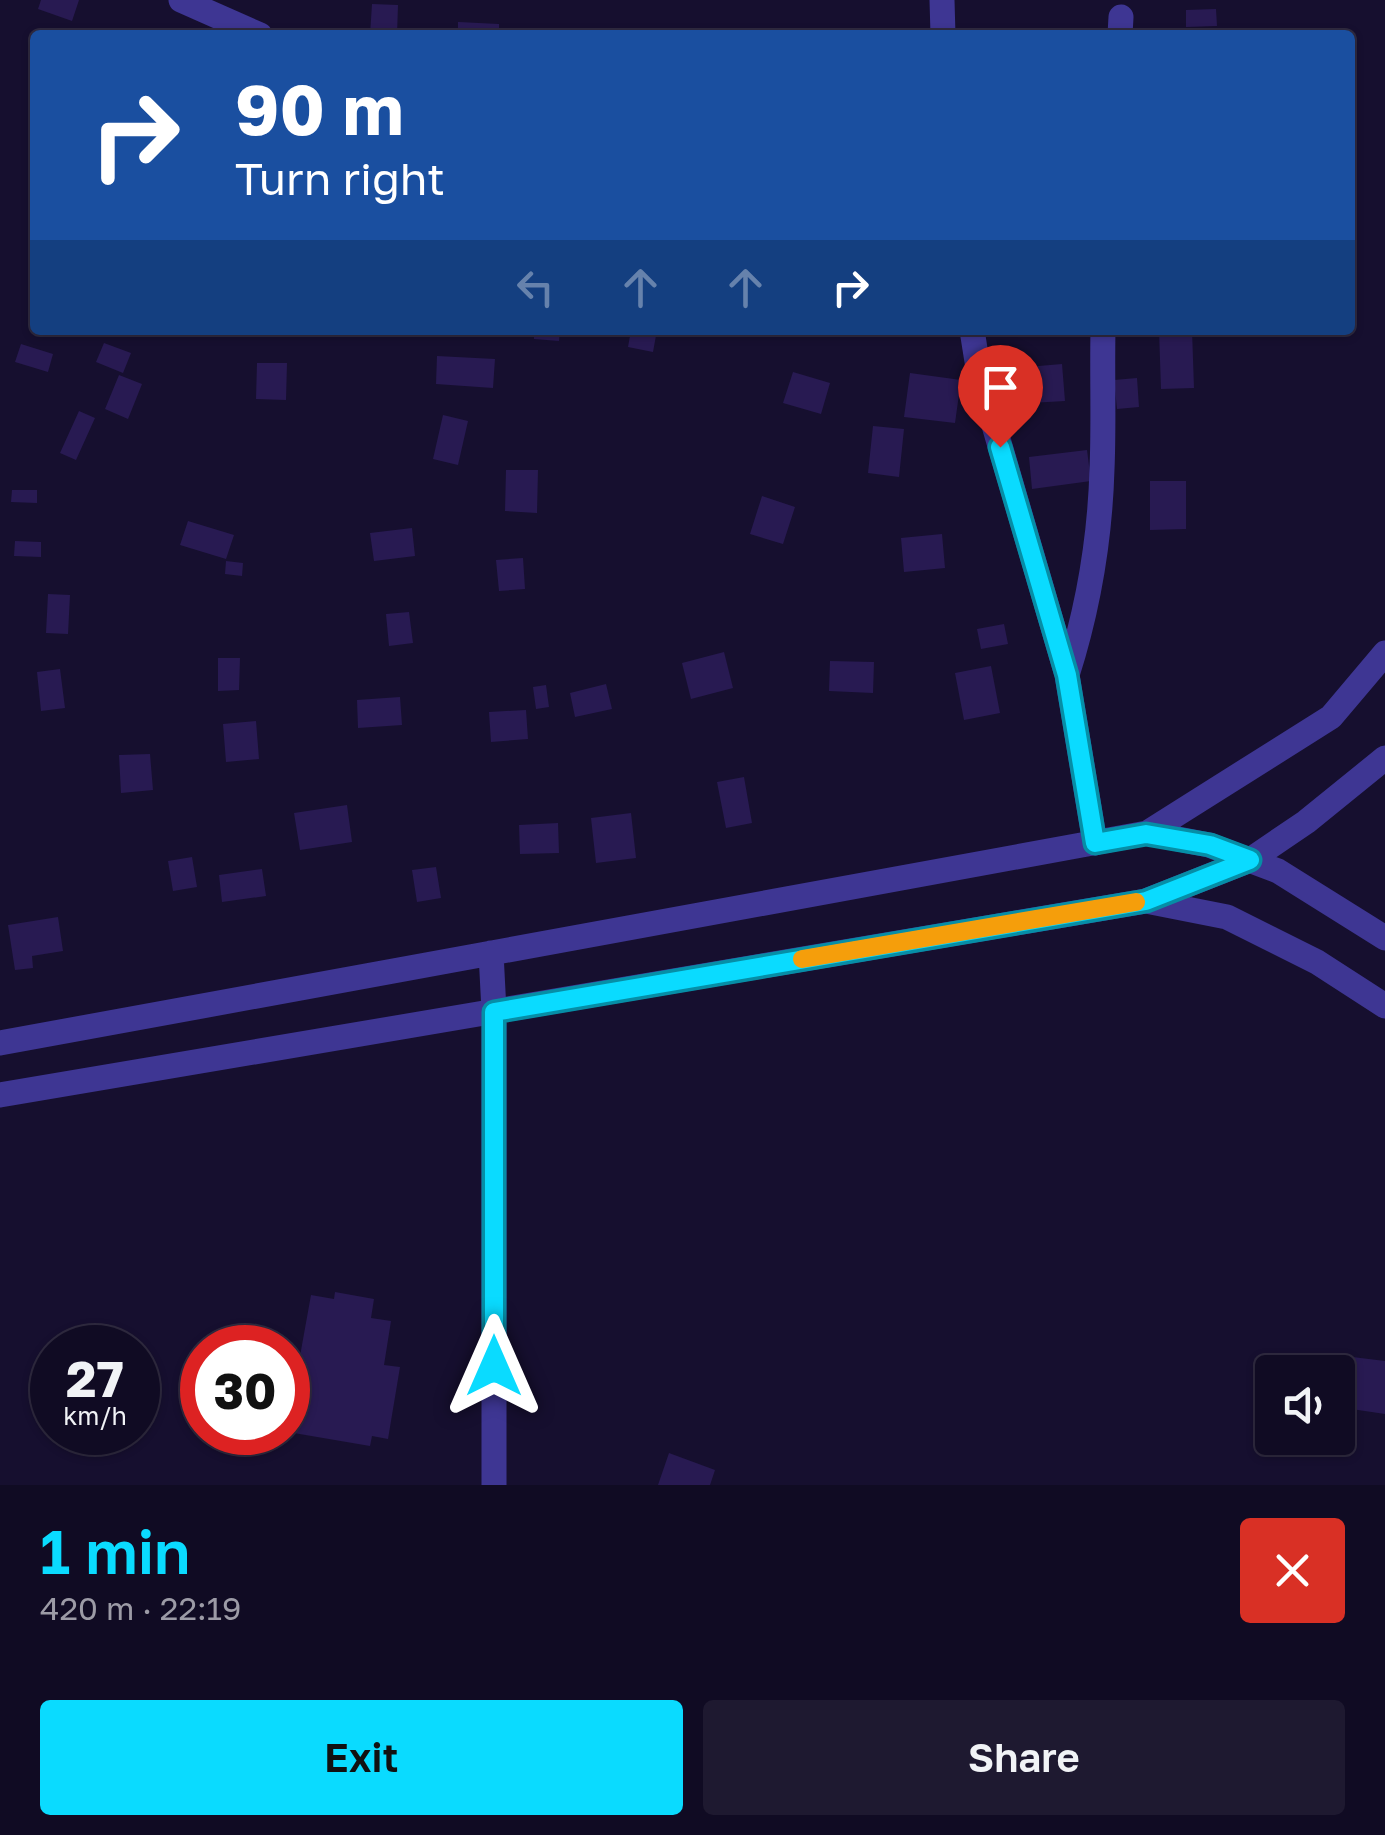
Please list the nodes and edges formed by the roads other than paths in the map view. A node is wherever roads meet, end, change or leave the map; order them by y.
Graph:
1 (180, 0) edge
2 (942, 0) edge
3 (249, 30) edge
4 (943, 30) edge
5 (973, 335) edge
6 (1103, 335) edge
7 (1385, 653) edge
8 (1067, 675) junction
9 (1385, 758) edge
10 (1146, 834) junction
11 (1095, 843) junction
12 (1250, 860) junction
13 (1146, 901) junction
14 (1385, 938) edge
15 (491, 954) junction
16 (1385, 1006) edge
17 (494, 1012) junction
18 (0, 1043) edge
19 (0, 1095) edge
20 (494, 1485) edge

1 - 3 street
2 - 4 street
5 - 8 street
6 - 8 street
7 - 10 street
8 - 11 street
9 - 12 street
10 - 11 street
10 - 12 street
11 - 15 street
12 - 13 street
12 - 14 street
13 - 16 street
13 - 17 street
15 - 17 street
15 - 18 street
17 - 19 street
17 - 20 street

